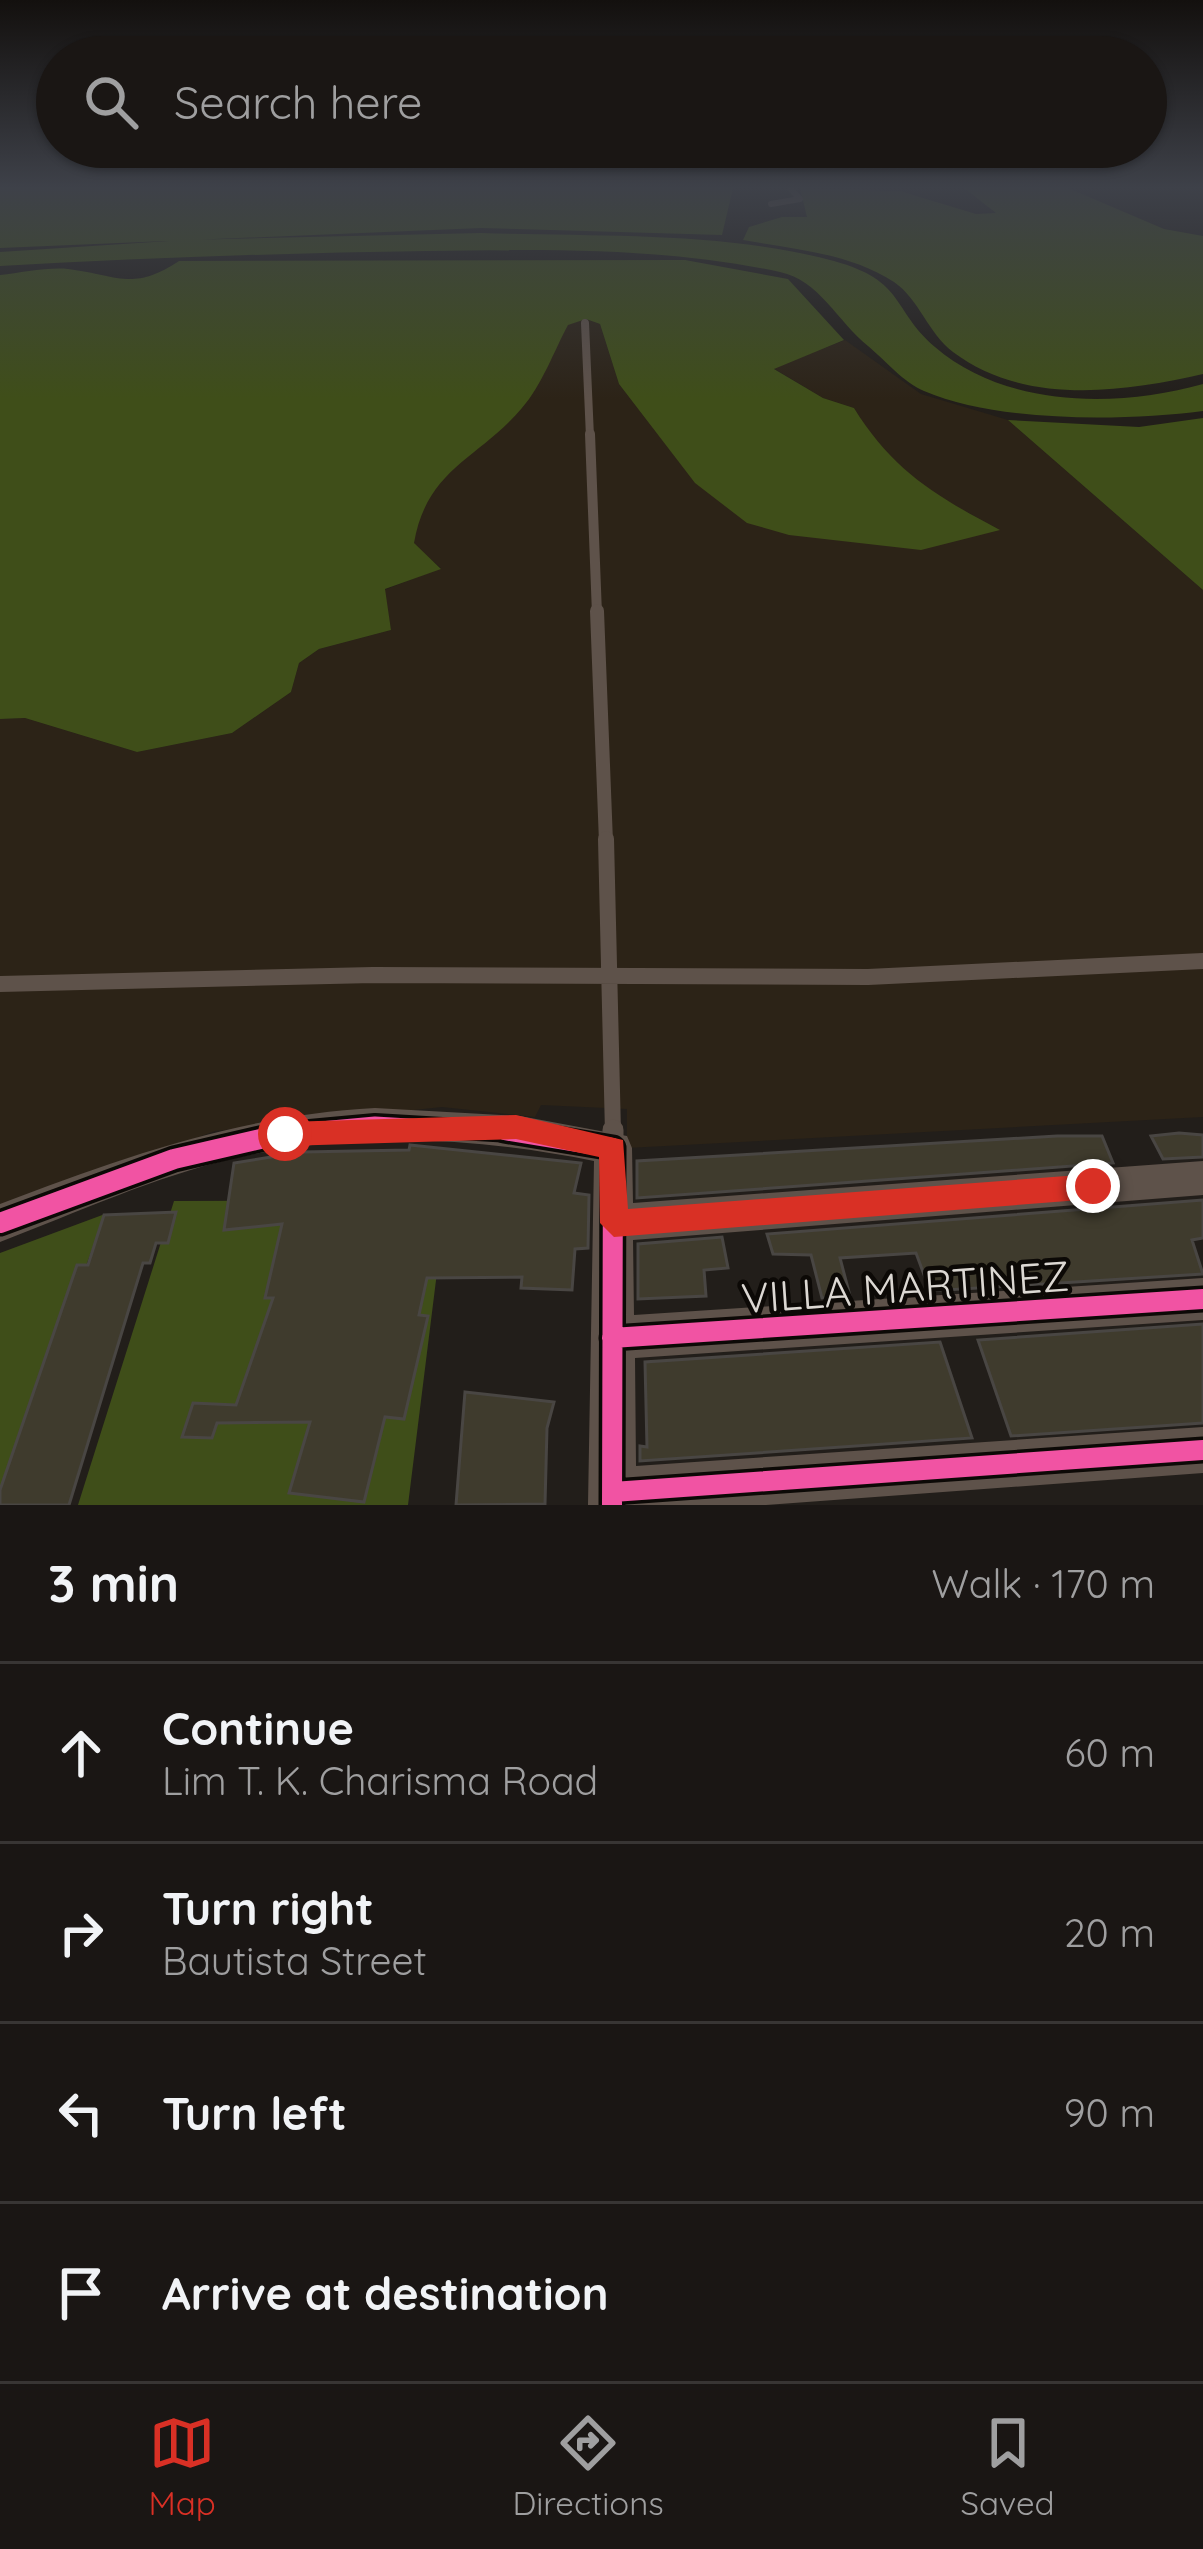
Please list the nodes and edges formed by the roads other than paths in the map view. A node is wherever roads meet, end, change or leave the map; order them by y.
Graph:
1 (585, 323) dead end
2 (1203, 961) edge
3 (612, 975) junction
4 (0, 984) edge
5 (613, 1148) junction
6 (1203, 1178) edge
7 (0, 1223) edge
8 (614, 1223) junction
9 (1203, 1299) edge
10 (612, 1338) junction
11 (1203, 1450) edge
12 (613, 1498) edge

1 - 3 lane
2 - 3 lane
3 - 4 lane
3 - 5 lane
5 - 7 street
5 - 8 street
6 - 8 street
8 - 10 street
9 - 10 street, VILLA MARTINEZ
10 - 12 street
11 - 12 street

